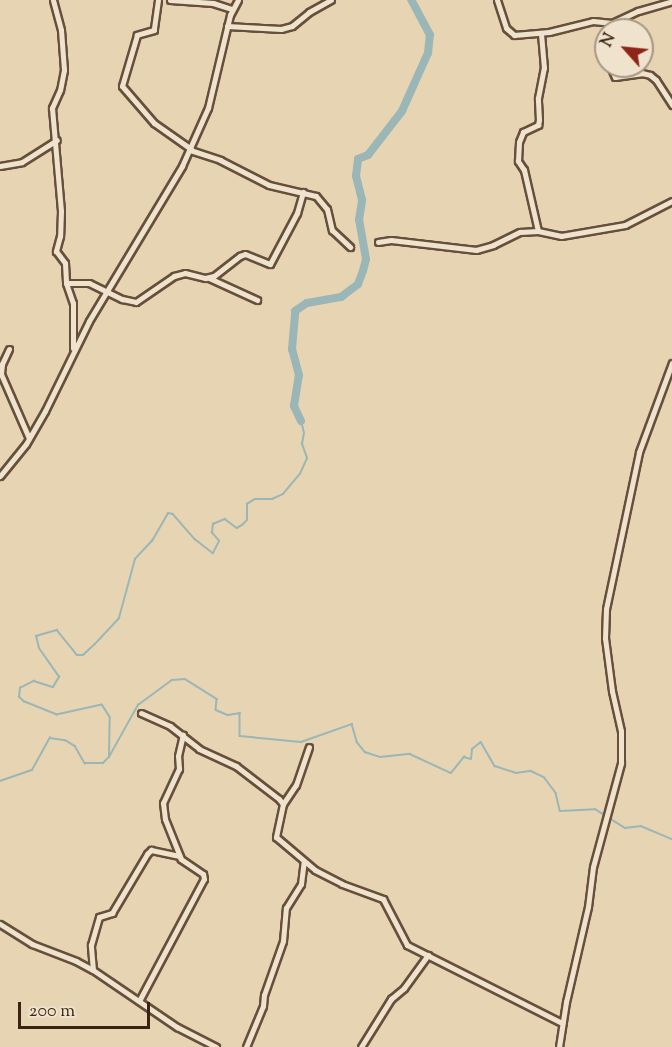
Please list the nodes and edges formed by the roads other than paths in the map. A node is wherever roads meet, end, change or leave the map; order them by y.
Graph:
1 (53, 0) edge
2 (158, 0) edge
3 (170, 0) edge
4 (238, 0) edge
5 (331, 0) edge
6 (497, 0) edge
7 (672, 1) edge
8 (232, 9) junction
9 (623, 18) edge
10 (594, 21) edge
11 (227, 27) junction
12 (542, 33) junction
13 (654, 78) edge
14 (672, 105) edge
15 (57, 140) junction
16 (191, 149) junction
17 (0, 166) edge
18 (303, 192) junction
19 (672, 201) edge
20 (538, 231) junction
21 (378, 242) dead end
22 (350, 247) dead end
23 (208, 278) junction
24 (66, 283) junction
25 (107, 292) junction
26 (257, 300) dead end
27 (9, 349) dead end
28 (73, 351) junction
29 (672, 363) edge
30 (29, 438) junction
31 (0, 476) edge
32 (141, 713) dead end
33 (183, 735) junction
34 (309, 747) dead end
35 (283, 804) junction
36 (179, 856) junction
37 (304, 861) junction
38 (0, 924) edge
39 (428, 955) junction
40 (93, 970) junction
41 (139, 1001) junction
42 (562, 1023) junction
43 (216, 1047) edge
44 (246, 1047) edge
45 (361, 1047) edge
46 (559, 1047) edge

1 - 15 street
2 - 16 street
3 - 8 street
4 - 8 street
5 - 11 street
6 - 12 street
7 - 9 street
8 - 11 street
10 - 12 street
11 - 16 street
12 - 20 street
13 - 14 street
15 - 17 street
15 - 24 street
16 - 18 street
16 - 25 street
18 - 22 street
18 - 23 street
19 - 20 street
20 - 21 street
23 - 25 street
23 - 26 street
24 - 25 street
24 - 28 street
25 - 28 street
27 - 30 street
28 - 30 street
29 - 42 street
30 - 31 street
32 - 33 street
33 - 35 street
33 - 36 street
34 - 35 street
35 - 37 street
36 - 40 street
36 - 41 street
37 - 39 street
37 - 44 street
38 - 40 street
39 - 42 street
39 - 45 street
40 - 41 street
41 - 43 street
42 - 46 street

